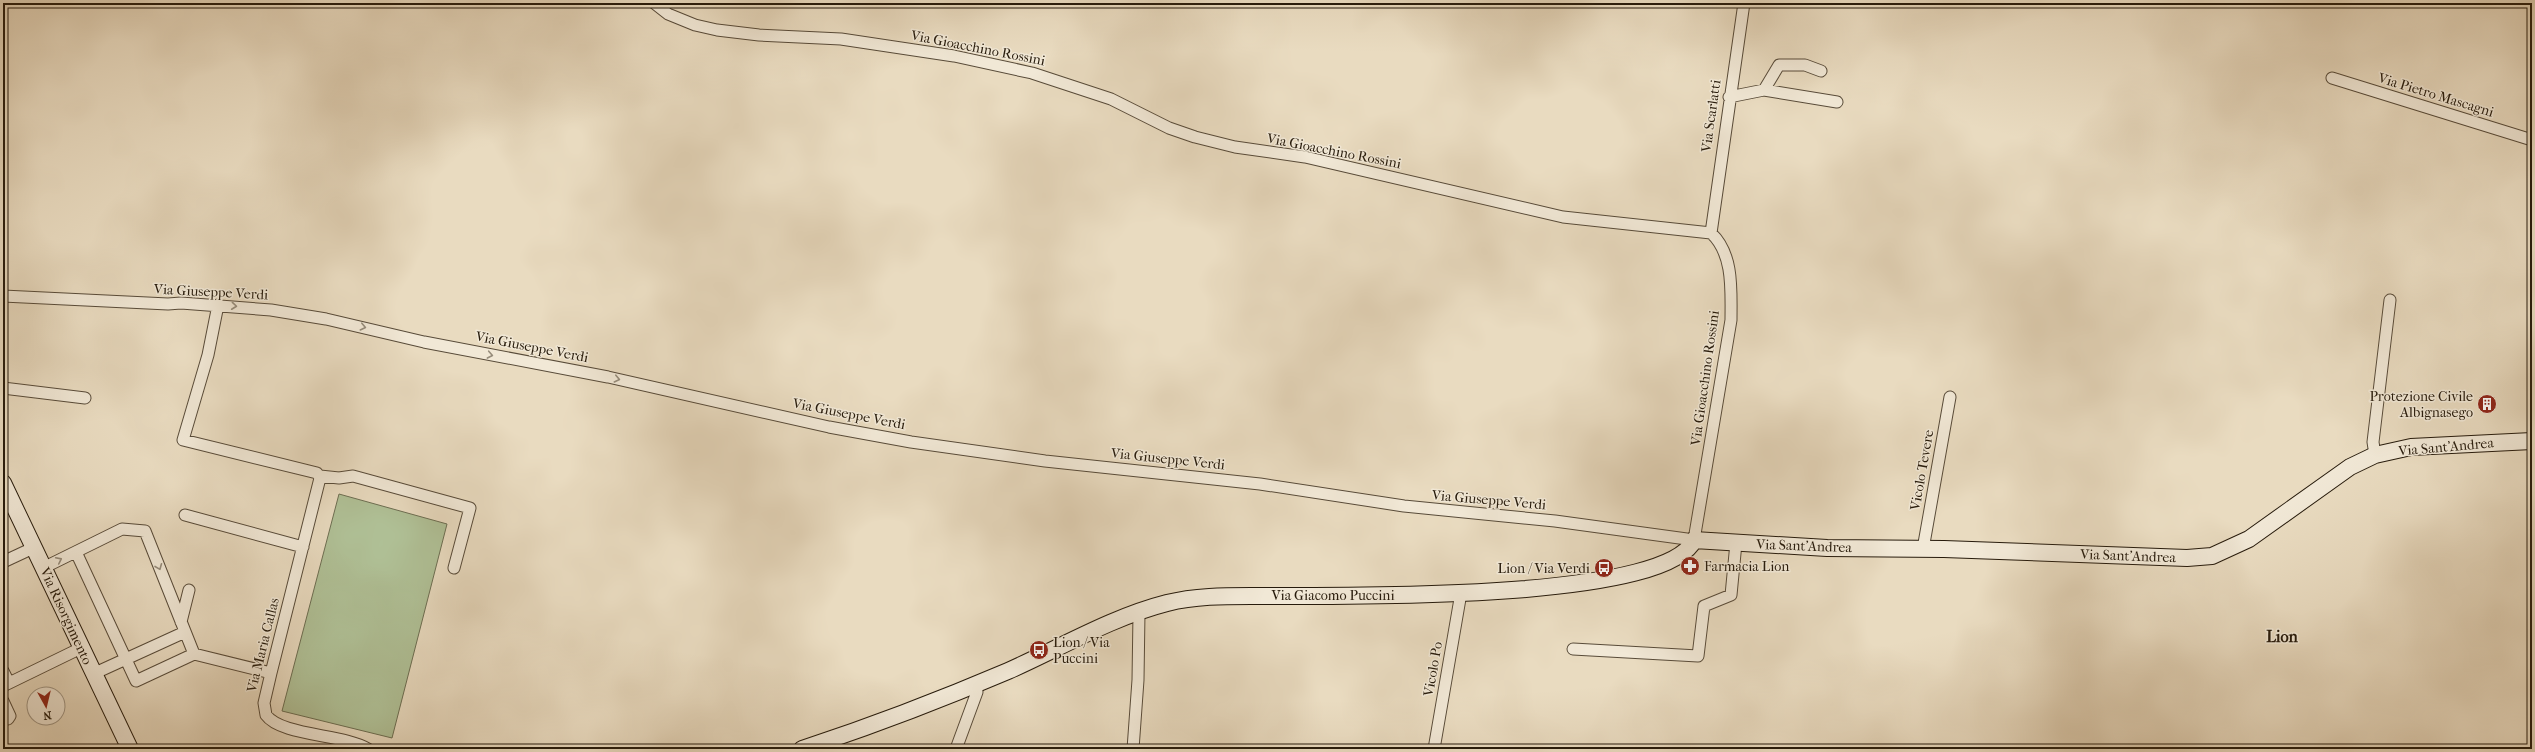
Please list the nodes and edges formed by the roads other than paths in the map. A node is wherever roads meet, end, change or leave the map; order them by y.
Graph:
1 (654, 3) edge
2 (1744, 3) edge
3 (1821, 72) dead end
4 (2332, 78) dead end
5 (1764, 90) junction
6 (1729, 97) junction
7 (1837, 102) dead end
8 (2532, 140) edge
9 (1711, 233) junction
10 (3, 296) edge
11 (2390, 300) dead end
12 (218, 305) junction
13 (3, 388) edge
14 (1950, 397) dead end
15 (85, 398) dead end
16 (2532, 440) edge
17 (2375, 455) junction
18 (320, 476) junction
19 (3, 483) edge
20 (185, 515) dead end
21 (1694, 540) junction
22 (1736, 543) junction
23 (303, 547) junction
24 (33, 548) junction
25 (1923, 549) junction
26 (76, 552) junction
27 (3, 562) edge
28 (43, 568) junction
29 (454, 568) dead end
30 (189, 590) dead end
31 (1461, 593) junction
32 (1139, 613) junction
33 (183, 627) junction
34 (81, 648) junction
35 (1573, 649) dead end
36 (194, 654) junction
37 (126, 659) junction
38 (3, 671) edge
39 (271, 673) junction
40 (93, 674) junction
41 (976, 684) junction
42 (6, 685) edge
43 (3, 701) edge
44 (8, 719) dead end
45 (130, 749) edge
46 (368, 749) edge
47 (802, 749) edge
48 (956, 749) edge
49 (1133, 749) edge
50 (1434, 749) edge

1 - 9 street, Via Gioacchino Rossini
2 - 6 street, Via Scarlatti
3 - 5 street
4 - 8 street, Via Pietro Mascagni
5 - 6 street
5 - 7 street
6 - 9 street, Via Scarlatti
9 - 21 street, Via Gioacchino Rossini
10 - 12 street, Via Giuseppe Verdi
11 - 17 street
12 - 18 street
12 -> 21 street, Via Giuseppe Verdi
13 - 15 street
14 - 25 street, Vicolo Tevere
16 - 17 street, Via Sant'Andrea
17 - 25 street, Via Sant'Andrea
18 - 23 street, Via Maria Callas
18 - 29 street
19 - 24 street, Via Risorgimento
20 - 23 street
21 - 22 street, Via Sant'Andrea
21 - 31 street, Via Giacomo Puccini
22 - 25 street, Via Sant'Andrea
22 - 35 street
23 - 39 street, Via Maria Callas
24 - 27 street
24 - 28 street, Via Risorgimento
28 -> 26 street
26 -> 33 street
26 - 37 street
28 - 34 street, Via Risorgimento
30 - 33 street
31 - 32 street, Via Giacomo Puccini
31 - 50 street, Vicolo Po
32 - 41 street, Via Giacomo Puccini
32 - 49 street
33 - 36 street
33 - 37 street
34 - 40 street, Via Risorgimento
34 - 42 street
36 - 37 street
36 - 39 street
37 - 40 street
38 - 42 street
39 - 46 street, Via Maria Callas
40 - 45 street, Via Risorgimento
41 - 47 street, Via Giacomo Puccini
41 - 48 street
43 - 44 street

